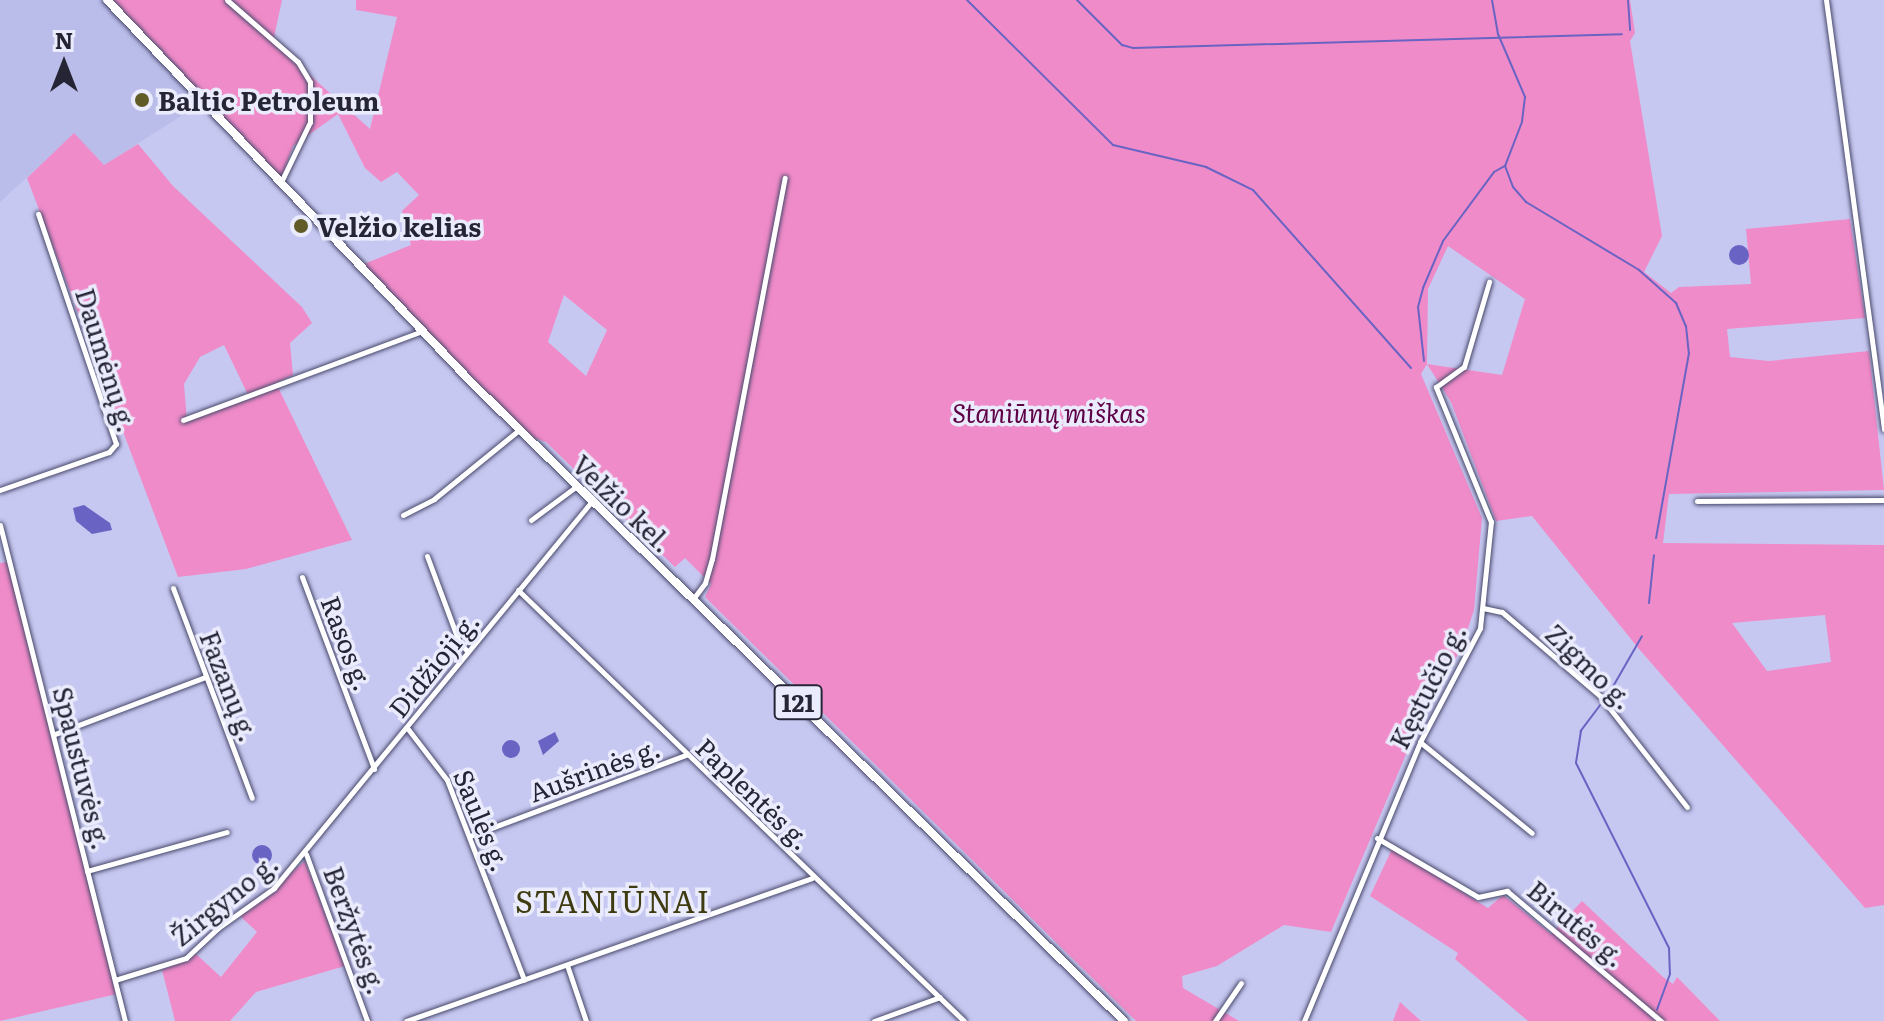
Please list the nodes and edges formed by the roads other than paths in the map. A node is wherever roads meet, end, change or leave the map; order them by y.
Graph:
1 (107, 0) edge
2 (227, 0) edge
3 (1826, 0) edge
4 (785, 178) dead end
5 (280, 182) junction
6 (38, 214) dead end
7 (1489, 282) dead end
8 (422, 331) junction
9 (183, 420) dead end
10 (1884, 429) edge
11 (519, 430) junction
12 (577, 486) junction
13 (0, 490) edge
14 (1884, 500) edge
15 (592, 501) junction
16 (1697, 501) dead end
17 (403, 515) dead end
18 (531, 520) dead end
19 (0, 525) edge
20 (427, 556) dead end
21 (302, 577) dead end
22 (173, 588) dead end
23 (518, 590) junction
24 (693, 599) junction
25 (1483, 608) junction
26 (468, 652) junction
27 (205, 677) junction
28 (408, 729) junction
29 (55, 734) junction
30 (1420, 742) junction
31 (686, 754) junction
32 (374, 769) junction
33 (252, 798) dead end
34 (1687, 807) dead end
35 (227, 832) dead end
36 (1532, 833) dead end
37 (470, 836) junction
38 (1377, 838) junction
39 (306, 853) junction
40 (87, 871) junction
41 (813, 878) junction
42 (567, 965) junction
43 (115, 980) junction
44 (524, 980) junction
45 (1241, 983) dead end
46 (940, 997) junction
47 (125, 1021) edge
48 (367, 1021) edge
49 (406, 1021) edge
50 (586, 1021) edge
51 (874, 1021) edge
52 (964, 1021) edge
53 (1124, 1021) edge
54 (1215, 1021) edge
55 (1304, 1021) edge
56 (1661, 1021) edge

1 - 5 main road, Velžio kel. / 121
2 - 5 street
3 - 10 street
4 - 24 street
5 - 8 main road, Velžio kel. / 121
6 - 13 street, Daumėnų g.
7 - 25 street, Kęstučio g.
8 - 9 street
8 - 11 main road, Velžio kel. / 121
11 - 12 main road, Velžio kel. / 121
11 - 17 street
12 - 15 main road, Velžio kel. / 121
12 - 18 street
14 - 16 street
15 - 23 street, Didžioji g.
15 - 24 main road, Velžio kel. / 121
19 - 29 street, Spaustuvės g.
20 - 26 street
21 - 32 street, Rasos g.
22 - 27 street, Fazanų g.
23 - 26 street, Didžioji g.
23 - 31 street, Paplentės g.
24 - 53 main road, Velžio kel. / 121
25 - 30 street, Kęstučio g.
25 - 34 street, Zigmo g.
26 - 28 street, Didžioji g.
27 - 29 street
27 - 33 street, Fazanų g.
28 - 32 street, Didžioji g.
28 - 37 street, Saulės g.
29 - 40 street, Spaustuvės g.
30 - 36 street
30 - 38 street, Kęstučio g.
31 - 37 street, Aušrinės g.
31 - 41 street, Paplentės g.
32 - 39 street, Didžioji g.
35 - 40 street
37 - 44 street, Saulės g.
38 - 55 street, Kęstučio g.
38 - 56 street, Birutės g.
39 - 43 street, Žirgyno g.
39 - 48 street, Beržytės g.
40 - 43 street, Spaustuvės g.
41 - 42 street
41 - 46 street, Paplentės g.
42 - 44 street
42 - 50 street
43 - 47 street, Spaustuvės g.
44 - 49 street
45 - 54 street
46 - 51 street
46 - 52 street, Paplentės g.

